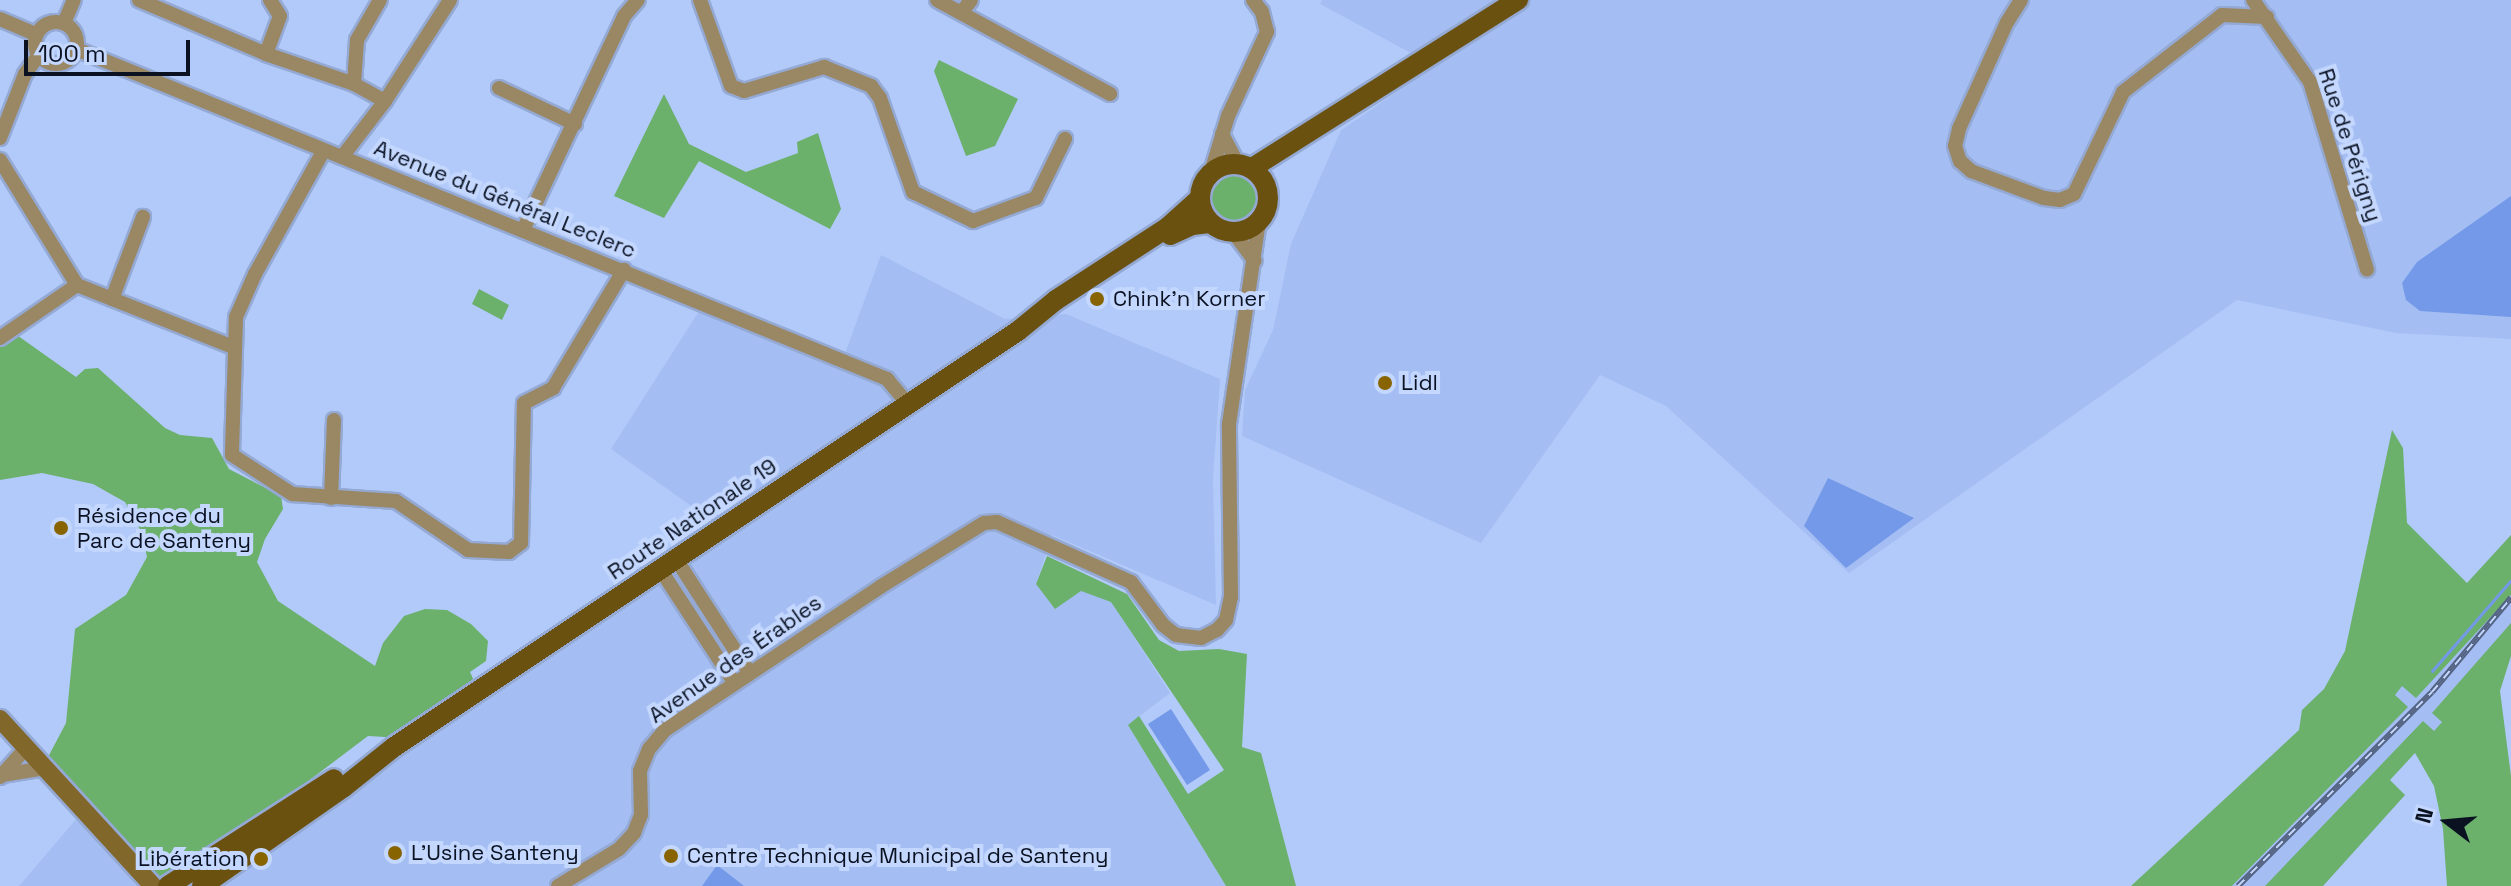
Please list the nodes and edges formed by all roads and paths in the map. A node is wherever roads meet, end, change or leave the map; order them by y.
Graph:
1 (74, 0) edge
2 (139, 0) edge
3 (270, 0) edge
4 (380, 0) edge
5 (450, 0) edge
6 (638, 0) edge
7 (700, 0) edge
8 (937, 0) edge
9 (971, 0) edge
10 (1253, 0) edge
11 (1518, 0) edge
12 (2021, 0) edge
13 (2253, 0) edge
14 (2223, 8) edge
15 (961, 13) junction
16 (2267, 17) junction
17 (0, 19) edge
18 (64, 23) junction
19 (36, 34) junction
20 (76, 49) junction
21 (266, 54) junction
22 (38, 56) junction
23 (1425, 61) junction
24 (354, 84) junction
25 (499, 88) dead end
26 (1110, 94) dead end
27 (385, 101) junction
28 (575, 124) junction
29 (1222, 134) junction
30 (0, 138) edge
31 (1065, 139) dead end
32 (324, 150) junction
33 (342, 157) junction
34 (0, 160) edge
35 (1245, 166) junction
36 (1211, 172) junction
37 (1266, 185) junction
38 (1199, 199) junction
39 (143, 217) dead end
40 (1259, 221) junction
41 (1210, 223) junction
42 (523, 230) junction
43 (1233, 232) junction
44 (1255, 261) junction
45 (624, 270) junction
46 (2367, 270) dead end
47 (77, 285) junction
48 (112, 299) junction
49 (1018, 331) junction
50 (0, 338) edge
51 (235, 348) junction
52 (908, 404) junction
53 (334, 420) dead end
54 (331, 498) junction
55 (668, 564) junction
56 (749, 672) junction
57 (734, 682) junction
58 (0, 719) edge
59 (394, 747) junction
60 (26, 748) junction
61 (45, 768) junction
62 (1, 776) edge
63 (153, 886) edge
64 (168, 886) edge
65 (202, 886) edge
66 (558, 886) edge

1 - 18 street
2 - 21 street
3 - 21 street
4 - 24 street
5 - 27 street
6 - 28 street
7 - 31 street
8 - 15 street
9 - 15 street
10 - 29 street
11 - 23 main road
12 - 14 street
13 - 16 street, Rue de Périgny
14 - 16 street
15 - 26 street
16 - 46 street, Rue de Périgny
17 - 19 street
18 - 19 street
18 - 20 street
19 - 22 street
20 - 22 street
20 - 32 street, Avenue du Général Leclerc
21 - 24 street
22 - 30 street
23 - 35 main road
23 - 37 main road
24 - 27 street
25 - 28 street
27 - 33 street
28 - 42 street
29 - 35 street
29 - 36 street
32 - 33 street, Avenue du Général Leclerc
32 - 51 street
33 - 42 street, Avenue du Général Leclerc
34 - 47 street
35 - 36 main road
35 - 37 main road
36 - 38 main road
37 - 40 main road
38 - 41 main road
38 - 49 main road, Route Nationale 19
39 - 48 street
40 - 43 main road
40 - 44 street, Avenue des Érables
41 - 43 main road
41 - 49 main road, Route Nationale 19
42 - 45 street, Avenue du Général Leclerc
43 - 44 street
44 - 56 street, Avenue des Érables
45 - 52 street, Avenue du Général Leclerc
45 - 54 street
47 - 48 street
47 - 50 street
48 - 51 street
49 - 52 main road, Route Nationale 19
51 - 54 street
52 - 55 main road, Route Nationale 19
53 - 54 street
55 - 56 street
55 - 57 street
55 - 59 main road, Route Nationale 19
56 - 57 street, Avenue des Érables
57 - 66 street, Avenue des Érables
58 - 60 street
59 - 64 main road, Route Nationale 19
59 - 65 main road, Route Nationale 19
60 - 61 street
60 - 62 street
61 - 62 street
61 - 63 street

